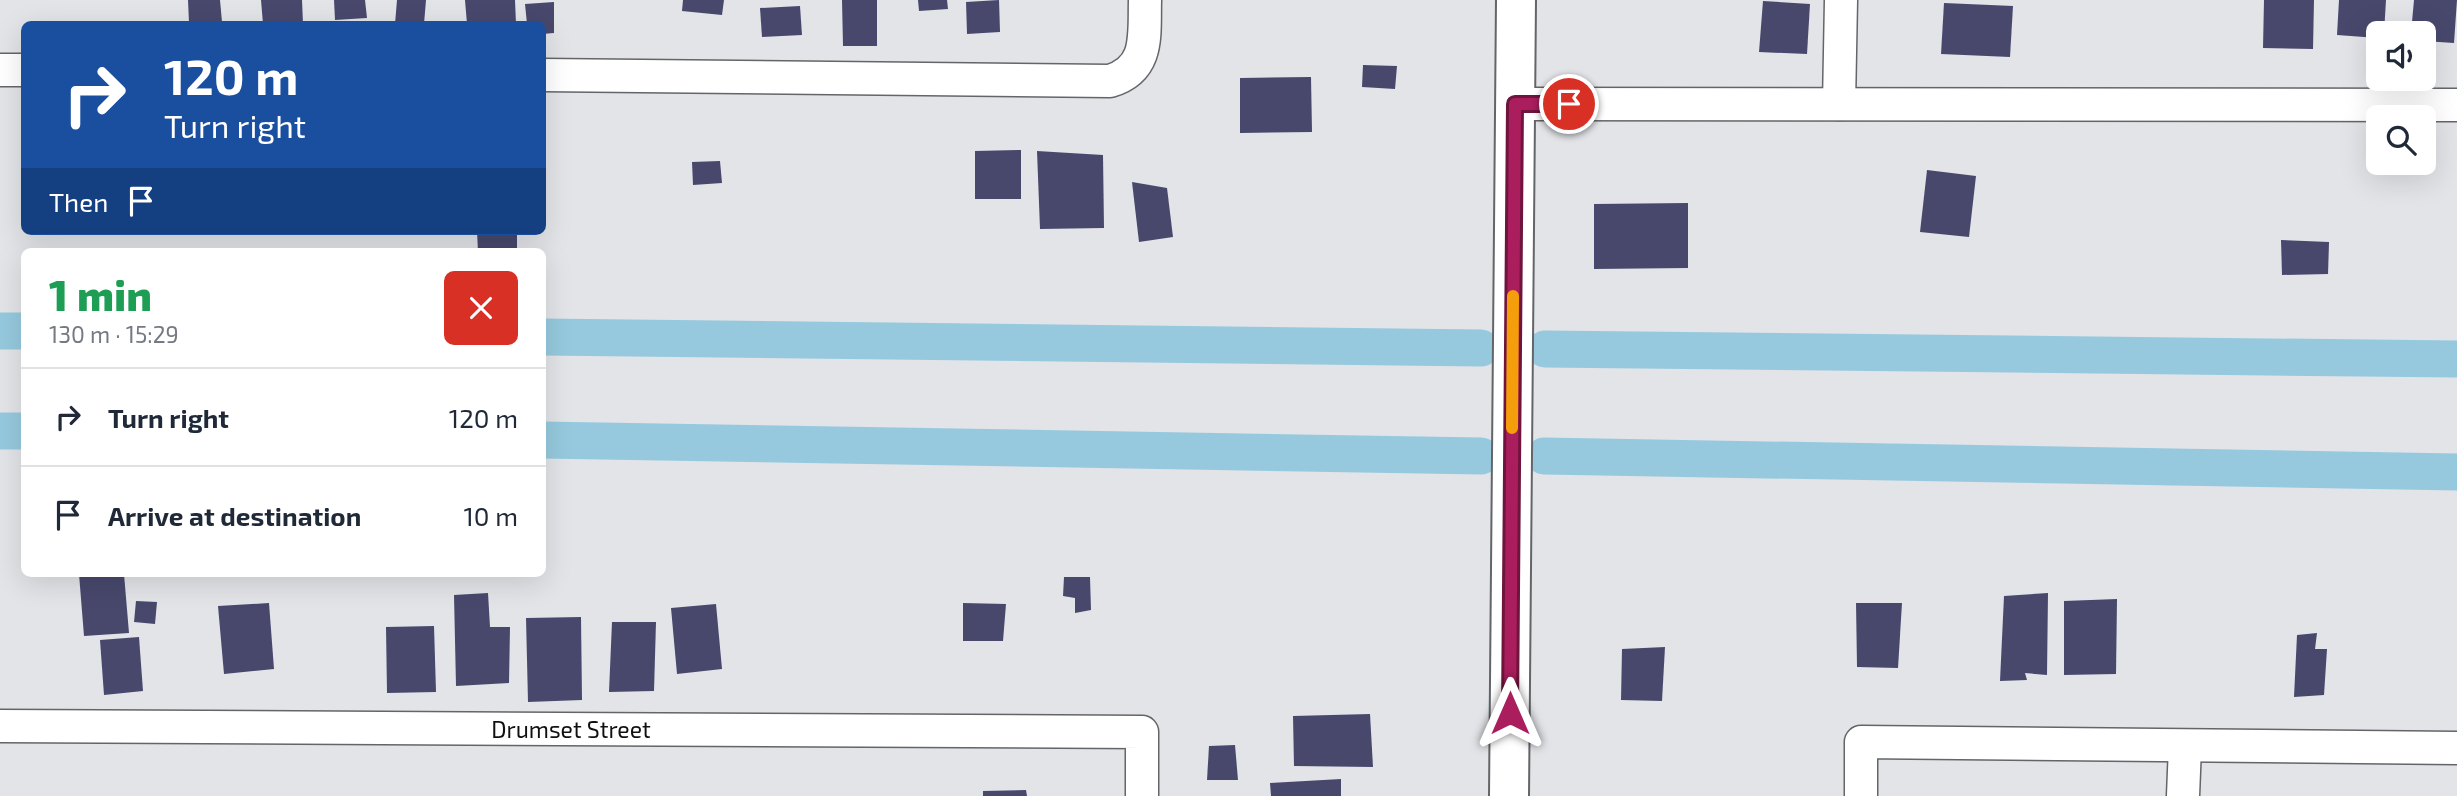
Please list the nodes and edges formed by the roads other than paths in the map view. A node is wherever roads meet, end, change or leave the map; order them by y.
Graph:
1 (1145, 0) edge
2 (1516, 0) edge
3 (1841, 0) edge
4 (0, 69) edge
5 (21, 70) edge
6 (546, 75) edge
7 (1515, 104) junction
8 (1839, 104) junction
9 (2457, 105) edge
10 (0, 726) edge
11 (2185, 746) junction
12 (2457, 748) edge
13 (1142, 796) edge
14 (1509, 796) edge
15 (1860, 796) edge
16 (2183, 796) edge

1 - 6 street
2 - 7 street
3 - 8 street
4 - 5 street
7 - 8 street
7 - 14 street
8 - 9 street
10 - 13 street, Drumset Street
11 - 12 street
11 - 15 street
11 - 16 street

